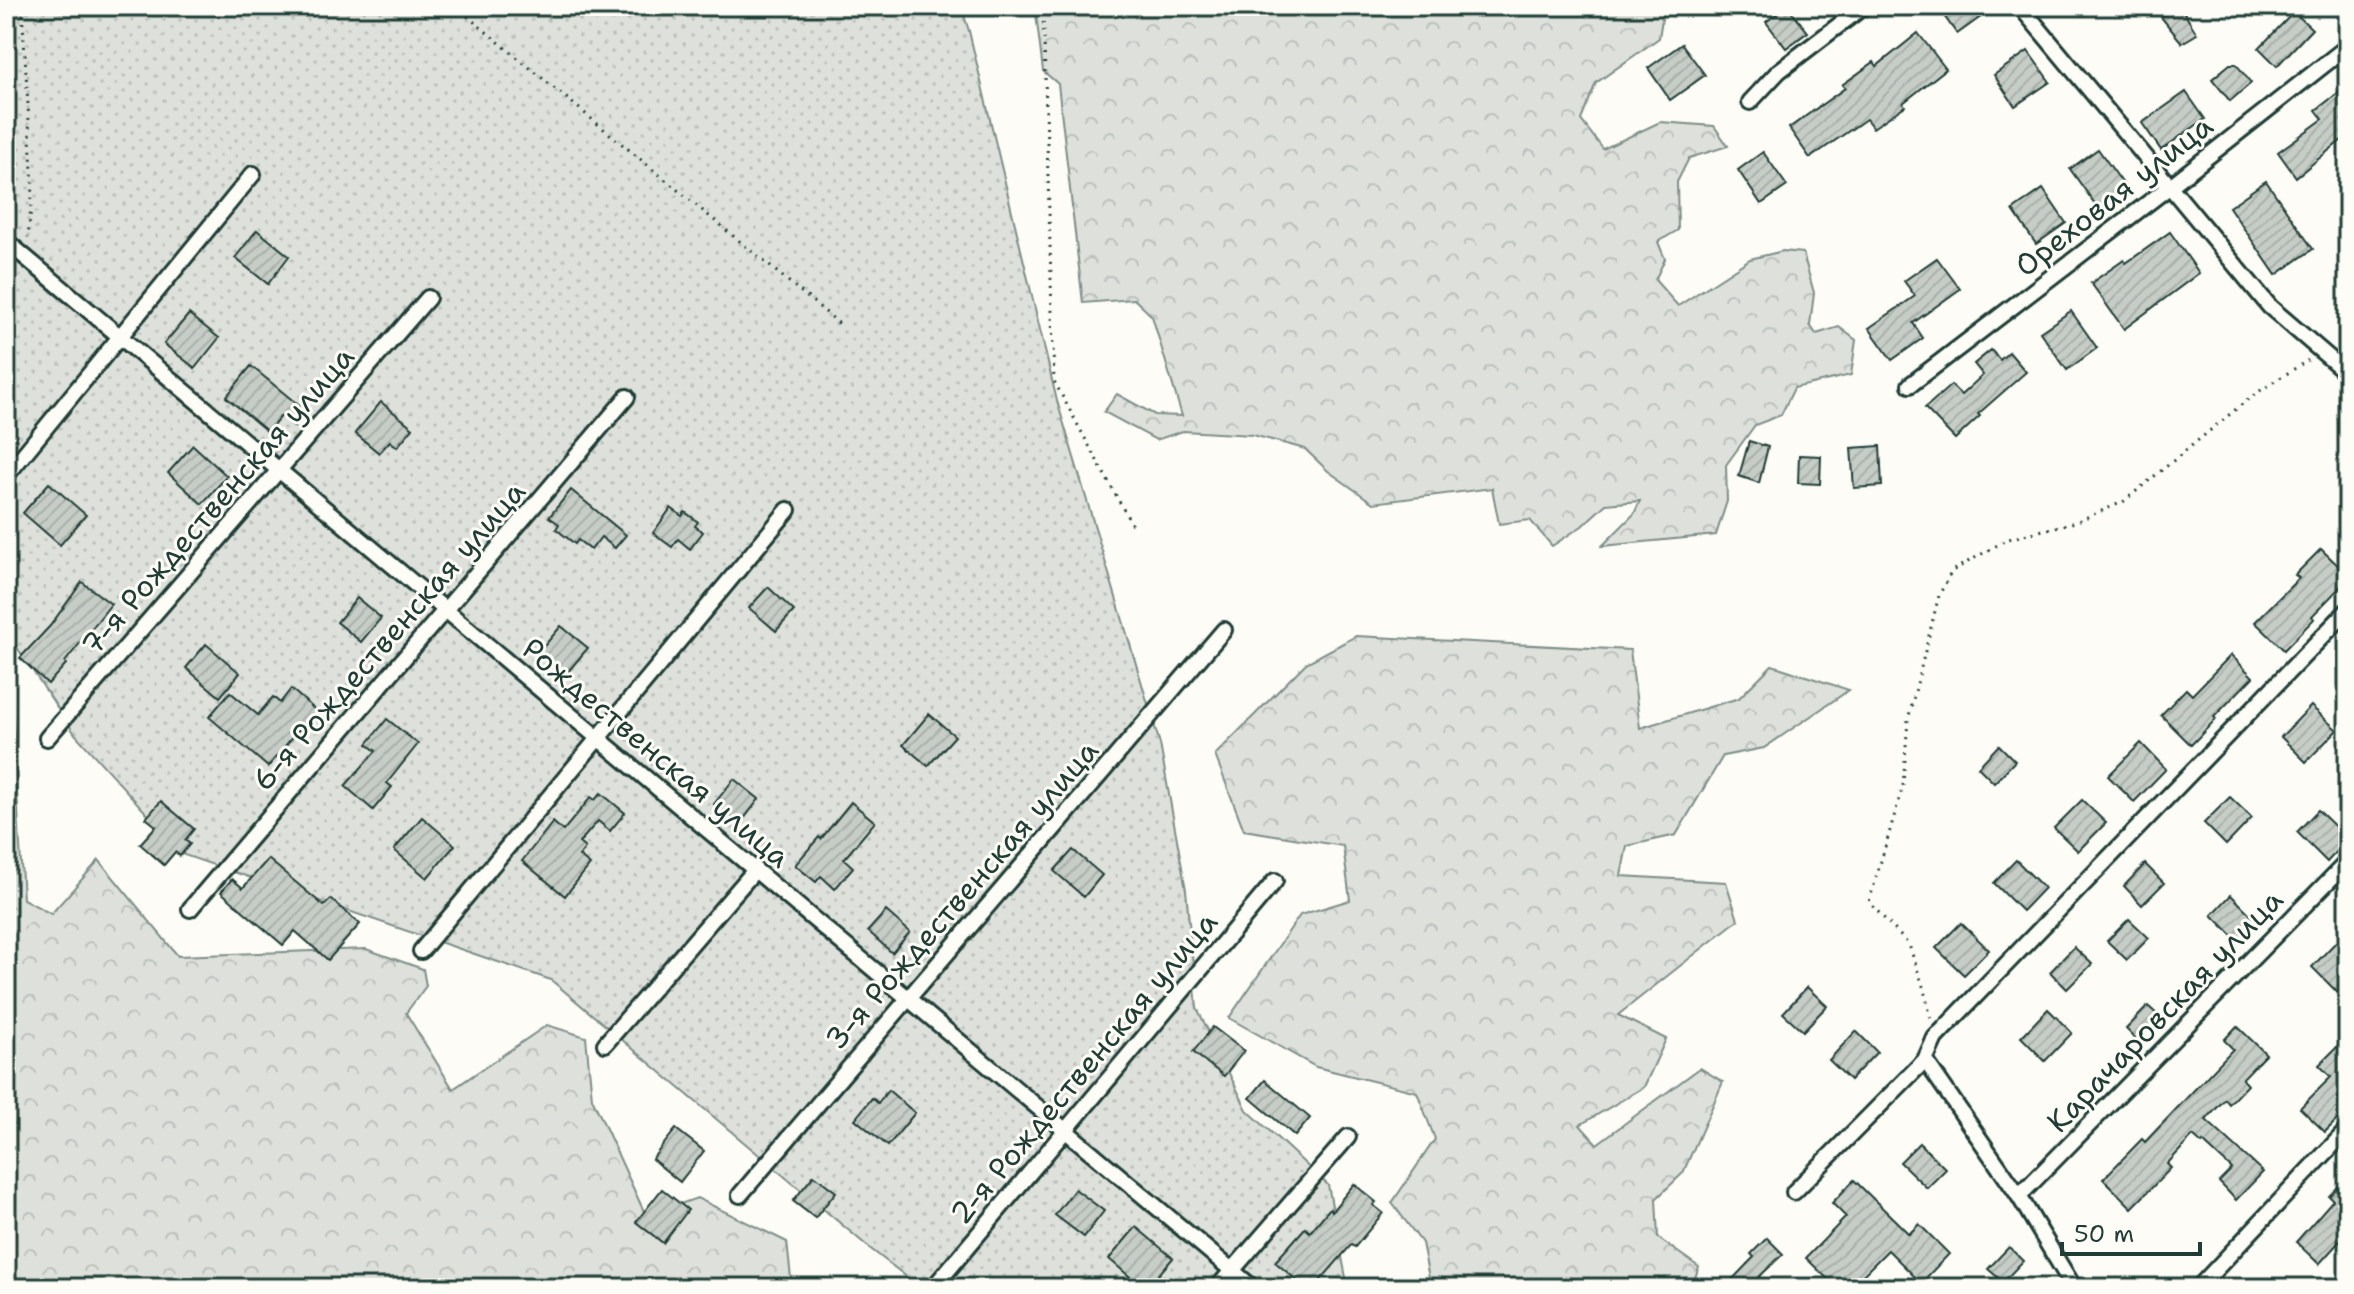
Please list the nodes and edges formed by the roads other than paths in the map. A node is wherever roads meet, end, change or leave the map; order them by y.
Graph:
1 (1864, 6) edge
2 (2020, 6) edge
3 (2348, 46) edge
4 (1750, 102) dead end
5 (253, 174) dead end
6 (2169, 187) junction
7 (6, 241) edge
8 (428, 298) dead end
9 (119, 336) junction
10 (2348, 374) edge
11 (1910, 385) dead end
12 (627, 397) dead end
13 (279, 470) junction
14 (6, 476) edge
15 (788, 510) dead end
16 (446, 610) junction
17 (2348, 610) edge
18 (1224, 630) dead end
19 (47, 738) dead end
20 (598, 738) junction
21 (2348, 861) edge
22 (755, 870) junction
23 (1275, 881) dead end
24 (190, 909) dead end
25 (421, 951) dead end
26 (908, 999) junction
27 (605, 1044) dead end
28 (1925, 1060) junction
29 (2348, 1129) edge
30 (1065, 1130) junction
31 (1348, 1137) dead end
32 (1794, 1192) dead end
33 (740, 1195) dead end
34 (2019, 1196) junction
35 (1232, 1271) junction
36 (933, 1288) edge
37 (1217, 1288) edge
38 (1253, 1288) edge
39 (2074, 1288) edge
40 (2198, 1288) edge

1 - 4 street
2 - 6 street
3 - 6 street, Ореховая улица
5 - 9 street
6 - 10 street
6 - 11 street, Ореховая улица
7 - 9 street, Рождественская улица
8 - 13 street, 7-я Рождественская улица
9 - 13 street, Рождественская улица
9 - 14 street
12 - 16 street, 6-я Рождественская улица
13 - 16 street, Рождественская улица
13 - 19 street, 7-я Рождественская улица
15 - 20 street
16 - 20 street, Рождественская улица
16 - 24 street, 6-я Рождественская улица
17 - 28 street
18 - 26 street, 3-я Рождественская улица
20 - 22 street, Рождественская улица
20 - 25 street
21 - 34 street, Карачаровская улица
22 - 26 street, Рождественская улица
22 - 27 street
23 - 30 street, 2-я Рождественская улица
26 - 30 street, Рождественская улица
26 - 33 street, 3-я Рождественская улица
28 - 32 street
28 - 34 street
29 - 40 street
30 - 35 street, Рождественская улица
30 - 36 street, 2-я Рождественская улица
31 - 35 street
34 - 39 street
35 - 37 street
35 - 38 street, Рождественская улица

